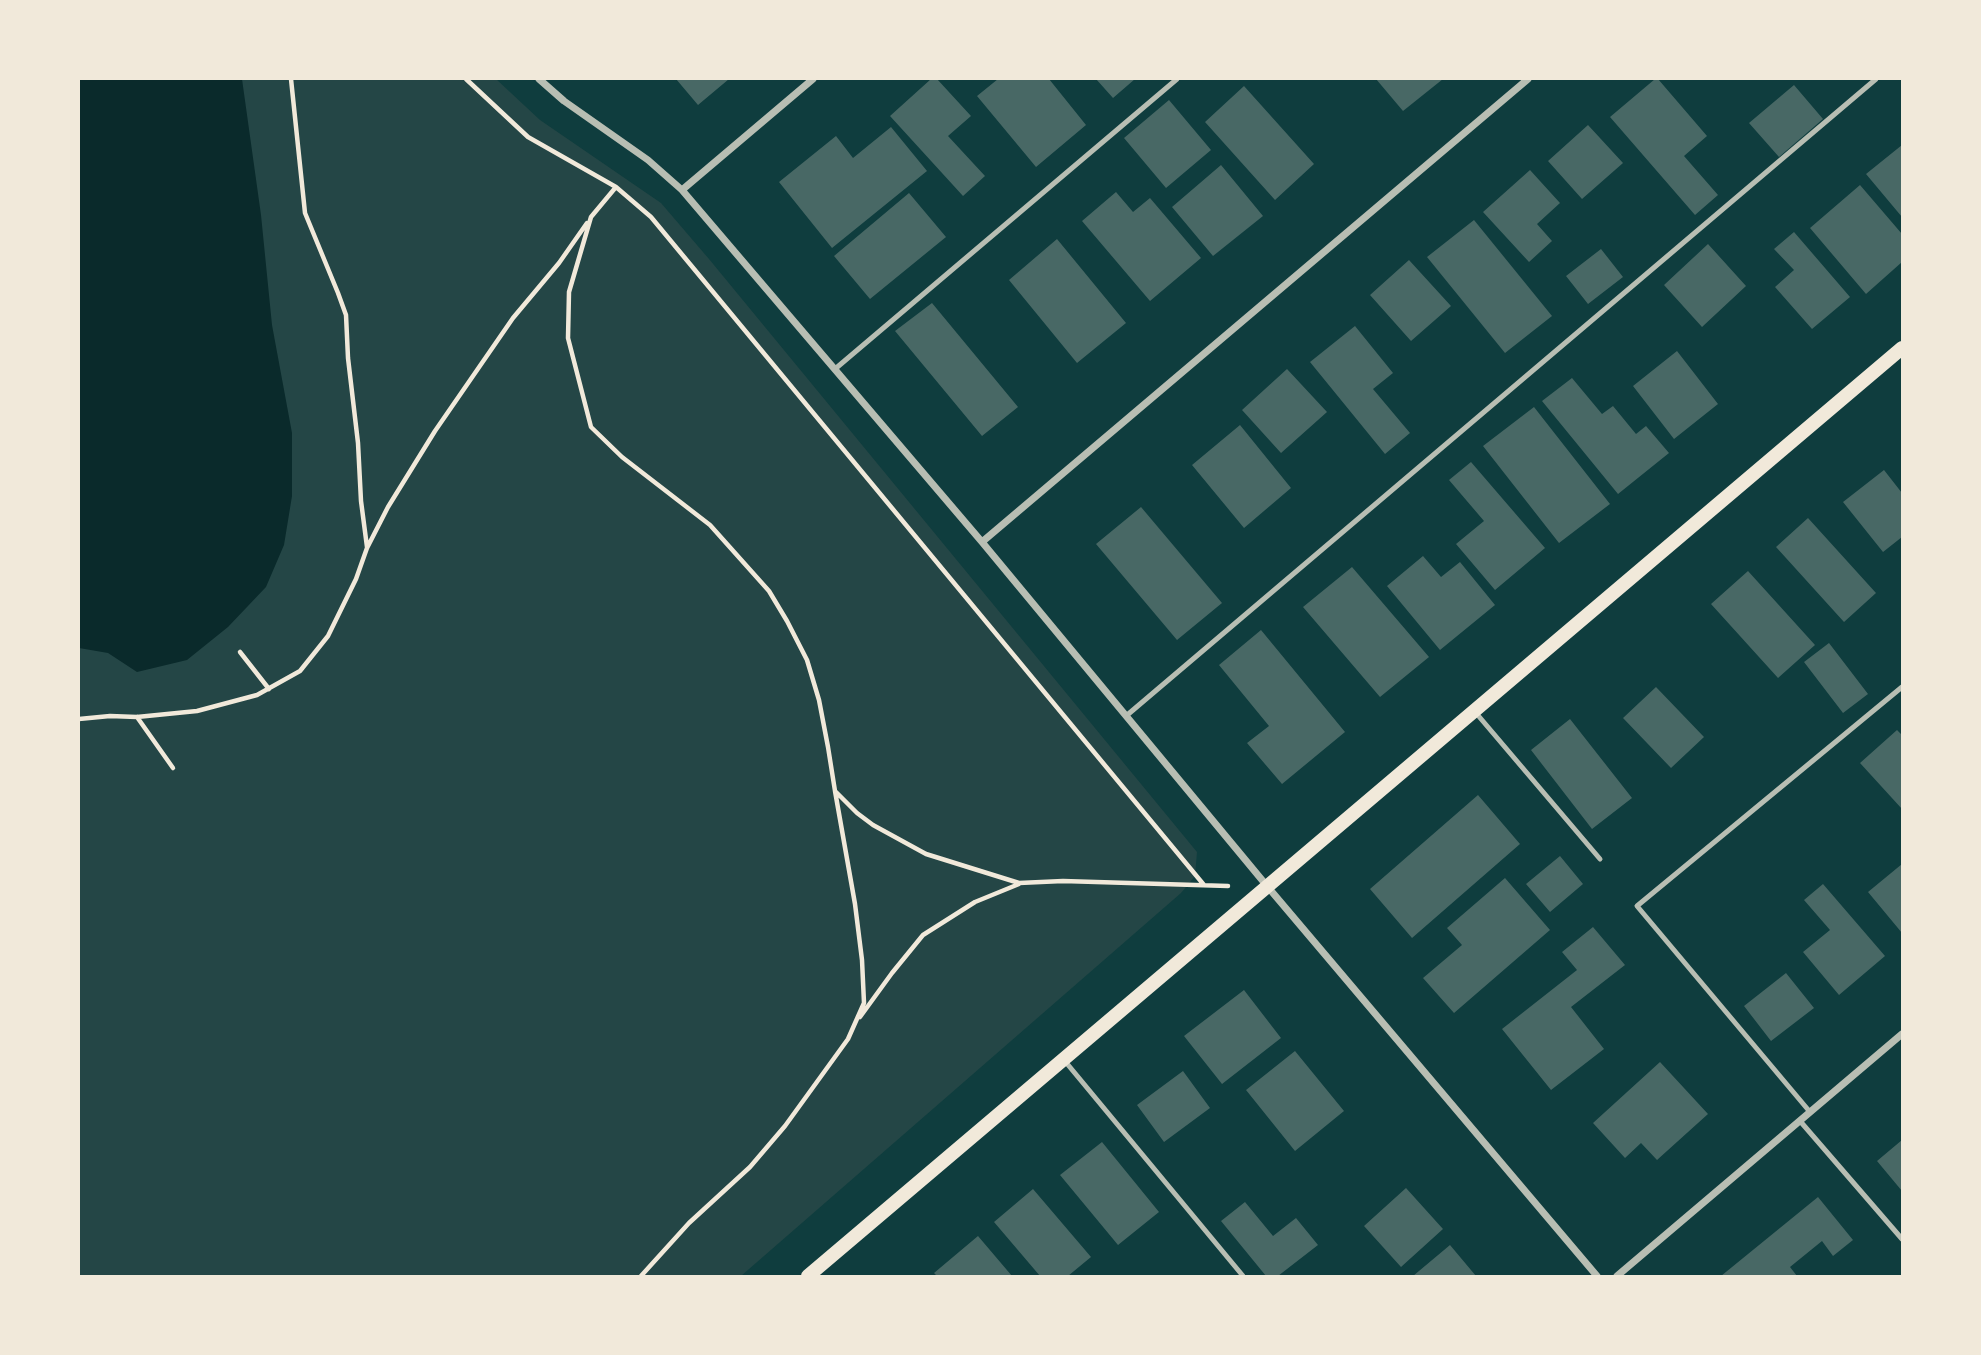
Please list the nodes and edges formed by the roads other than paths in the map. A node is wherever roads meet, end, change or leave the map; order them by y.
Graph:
1 (539, 79) edge
2 (813, 79) edge
3 (1177, 79) edge
4 (1528, 79) edge
5 (1877, 79) edge
6 (682, 190) junction
7 (1902, 348) edge
8 (835, 369) junction
9 (982, 542) junction
10 (1902, 687) edge
11 (1474, 711) junction
12 (1126, 716) junction
13 (1601, 859) dead end
14 (1268, 887) junction
15 (1902, 1034) edge
16 (1063, 1059) junction
17 (1810, 1112) junction
18 (1801, 1121) junction
19 (1902, 1239) edge
20 (1238, 1270) junction
21 (808, 1276) edge
22 (1230, 1276) edge
23 (1243, 1276) edge
24 (1597, 1276) edge
25 (1617, 1276) edge

1 - 6 street
2 - 6 street
3 - 8 lane
4 - 9 street
5 - 12 lane
6 - 8 street
7 - 11 main road
8 - 9 street
9 - 12 street
10 - 17 lane
11 - 13 lane
11 - 14 main road
12 - 14 street
14 - 16 main road
14 - 24 street
15 - 17 street
16 - 20 lane
16 - 21 main road
17 - 18 street
18 - 19 lane
18 - 25 street
20 - 22 lane
20 - 23 lane

